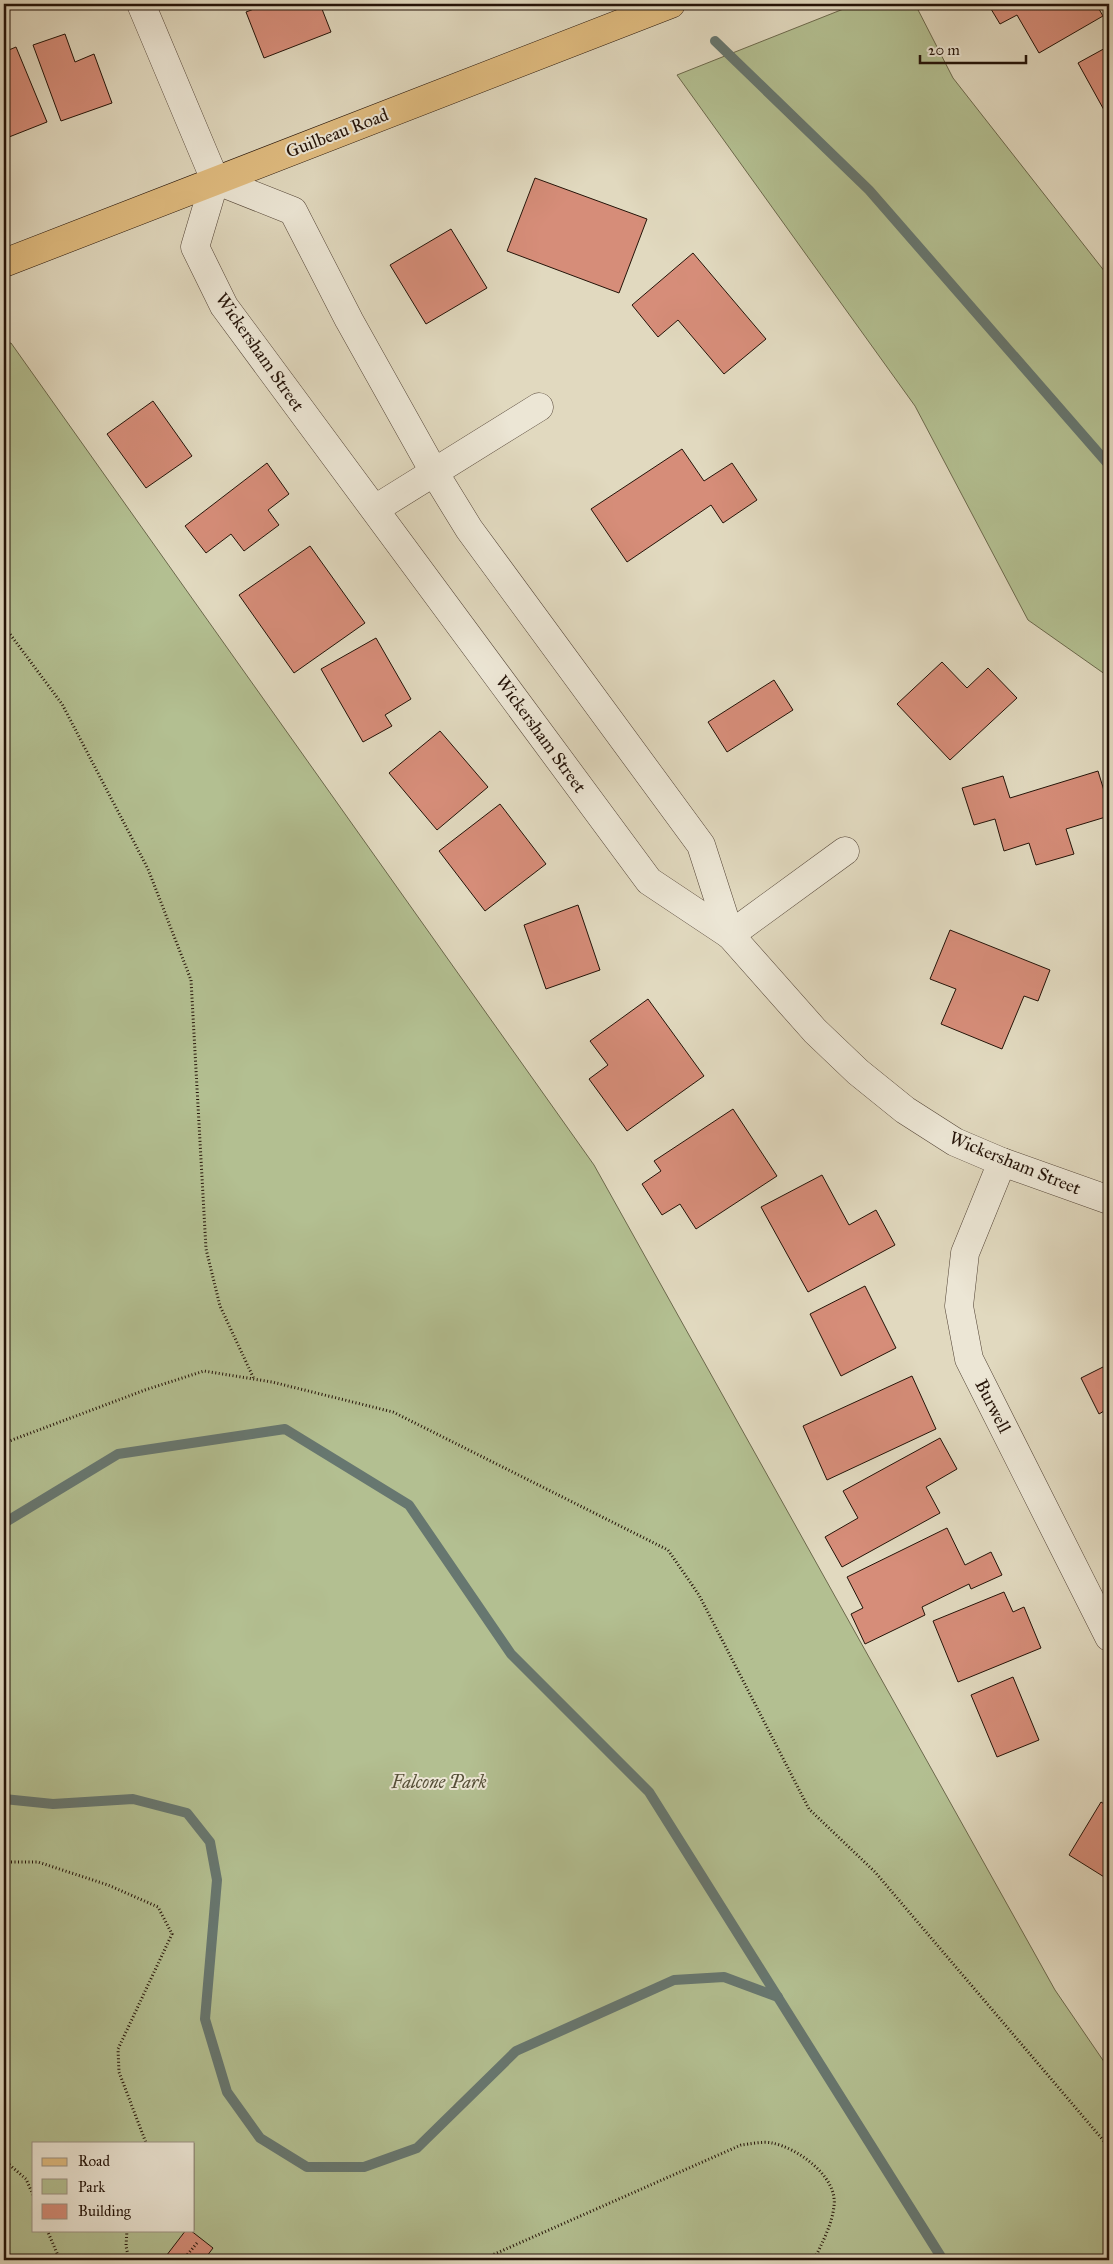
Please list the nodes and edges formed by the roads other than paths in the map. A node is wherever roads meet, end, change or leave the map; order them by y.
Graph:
1 (141, 4) edge
2 (671, 4) edge
3 (215, 180) junction
4 (4, 263) edge
5 (539, 407) dead end
6 (434, 472) junction
7 (375, 508) junction
8 (845, 852) dead end
9 (730, 935) junction
10 (1002, 1162) junction
11 (1109, 1200) edge
12 (1109, 1637) edge

1 - 3 street
2 - 3 main road, Guilbeau Road
3 - 4 main road, Guilbeau Road
3 - 6 street, Wickersham Street
3 - 7 street, Wickersham Street
5 - 6 street
6 - 7 street
6 - 9 street, Wickersham Street
7 - 9 street, Wickersham Street
8 - 9 street
9 - 10 street, Wickersham Street
10 - 11 street, Wickersham Street
10 - 12 street, Burwell

